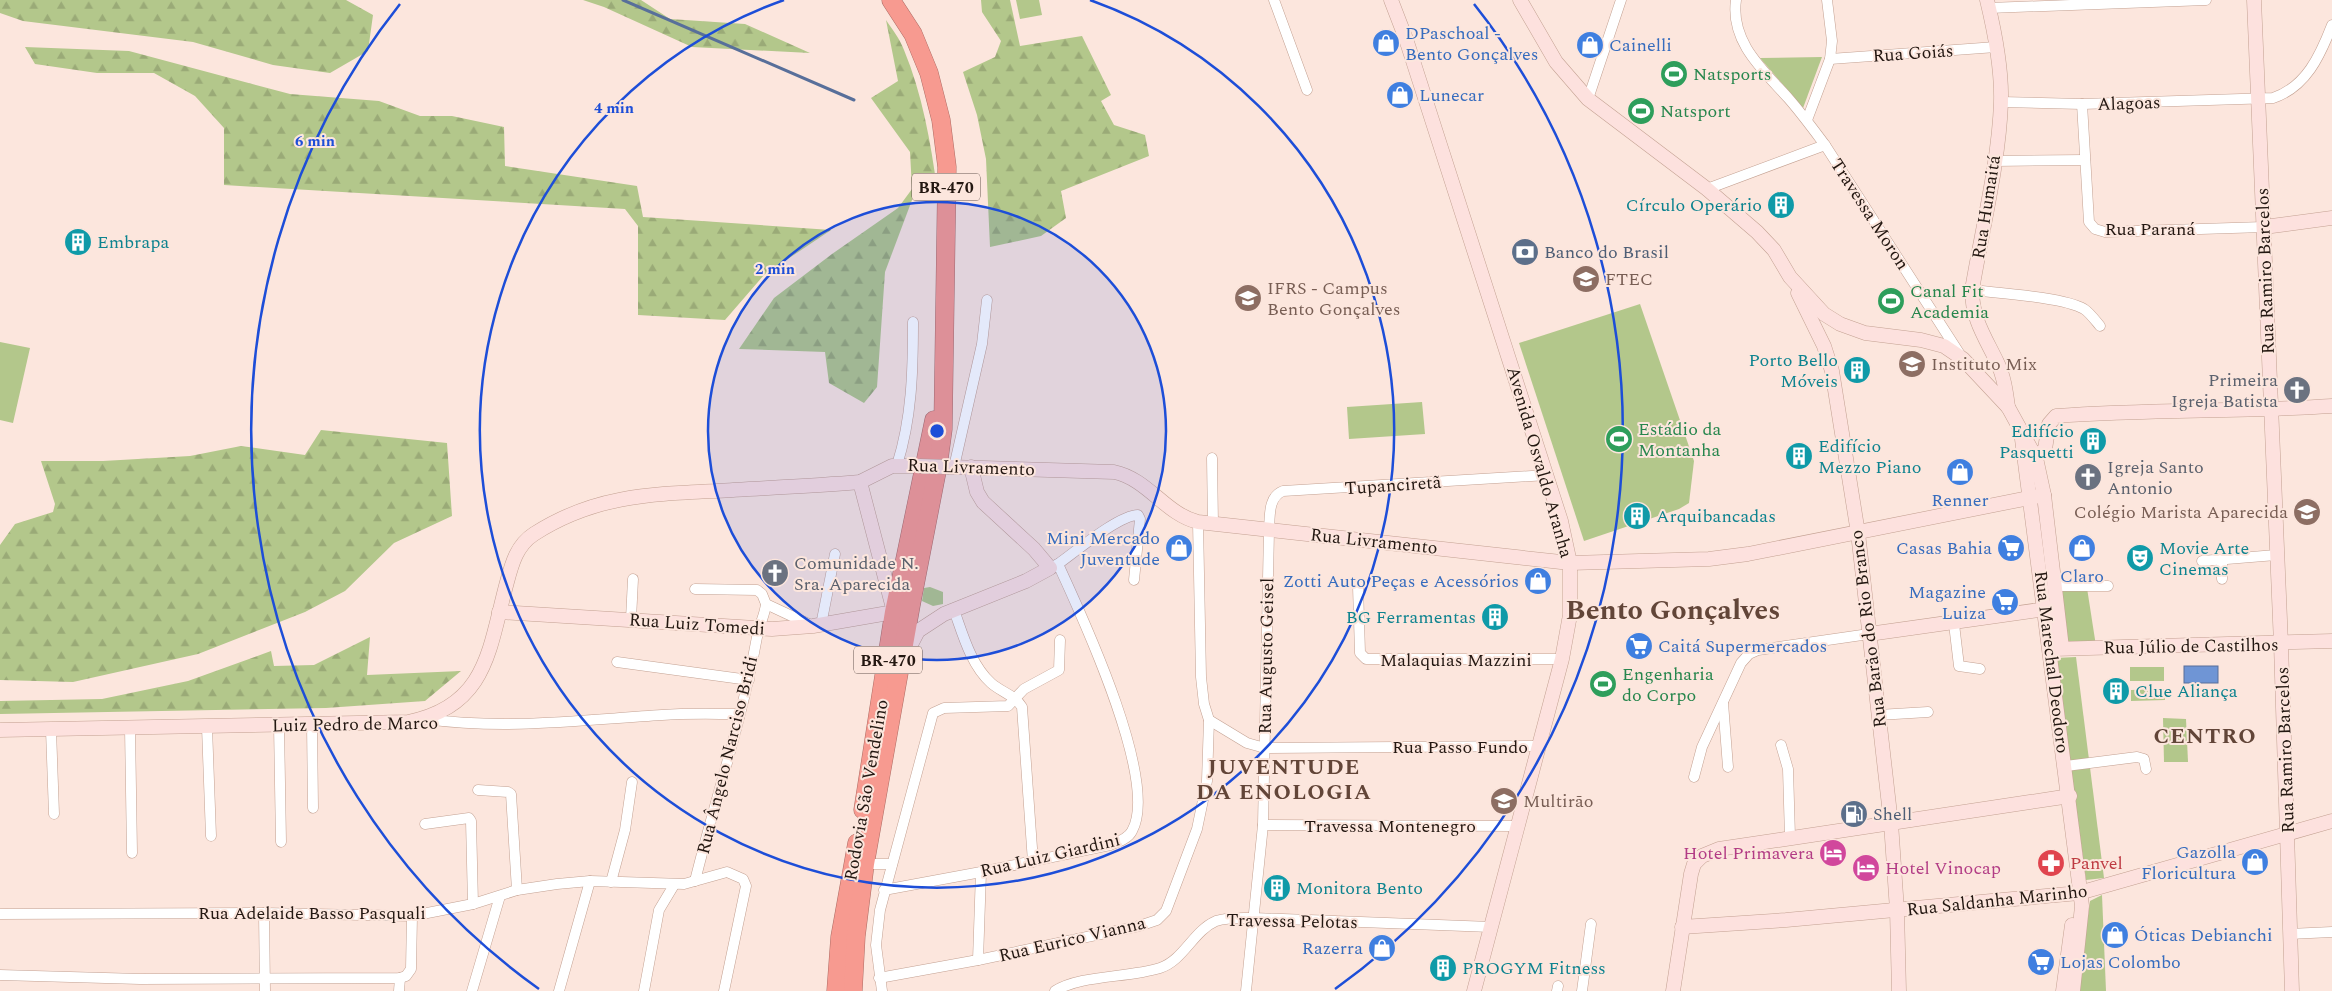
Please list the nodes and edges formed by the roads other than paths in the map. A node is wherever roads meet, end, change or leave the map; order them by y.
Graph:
1 (891, 0) edge
2 (1274, 0) edge
3 (1391, 0) edge
4 (1520, 0) edge
5 (1620, 0) edge
6 (1736, 0) edge
7 (1827, 0) edge
8 (2206, 0) edge
9 (2254, 0) edge
10 (1988, 4) edge
11 (2332, 25) edge
12 (1996, 47) junction
13 (1830, 59) junction
14 (1307, 90) dead end
15 (1588, 99) junction
16 (2258, 99) junction
17 (2001, 102) junction
18 (2082, 104) junction
19 (1807, 120) junction
20 (1824, 145) junction
21 (2084, 160) junction
22 (1994, 161) junction
23 (1707, 189) junction
24 (2332, 218) edge
25 (2264, 227) junction
26 (1790, 277) junction
27 (1972, 290) junction
28 (987, 300) dead end
29 (913, 322) dead end
30 (1942, 323) junction
31 (2100, 326) dead end
32 (1850, 328) junction
33 (1921, 340) junction
34 (1824, 346) junction
35 (1963, 359) junction
36 (944, 385) junction
37 (2332, 406) edge
38 (2008, 407) junction
39 (2270, 410) junction
40 (1212, 458) dead end
41 (2030, 462) junction
42 (897, 465) junction
43 (951, 467) junction
44 (971, 467) junction
45 (1547, 475) junction
46 (860, 482) junction
47 (2037, 497) junction
48 (1198, 522) junction
49 (1213, 524) junction
50 (1269, 530) junction
51 (1858, 533) junction
52 (834, 554) dead end
53 (2276, 555) junction
54 (2222, 560) junction
55 (2202, 561) dead end
56 (1570, 563) junction
57 (1054, 566) junction
58 (633, 579) dead end
59 (2222, 579) dead end
60 (1134, 580) dead end
61 (1358, 586) dead end
62 (2055, 586) junction
63 (2108, 586) dead end
64 (695, 589) dead end
65 (766, 604) junction
66 (911, 605) junction
67 (2046, 609) junction
68 (499, 612) junction
69 (894, 612) junction
70 (949, 612) junction
71 (631, 620) junction
72 (1954, 624) junction
73 (817, 626) junction
74 (759, 628) junction
75 (1870, 634) junction
76 (1060, 640) dead end
77 (2332, 641) edge
78 (2281, 644) junction
79 (2056, 649) junction
80 (1562, 659) junction
81 (617, 662) dead end
82 (900, 666) junction
83 (1980, 669) dead end
84 (749, 680) junction
85 (1015, 698) junction
86 (1723, 702) junction
87 (1928, 712) dead end
88 (739, 714) junction
89 (1878, 716) junction
90 (423, 718) junction
91 (1209, 720) junction
92 (312, 724) junction
93 (279, 725) junction
94 (207, 727) junction
95 (130, 728) junction
96 (0, 730) edge
97 (51, 730) junction
98 (1781, 745) dead end
99 (1539, 746) junction
100 (1264, 748) junction
101 (2066, 766) junction
102 (1728, 767) dead end
103 (2146, 768) dead end
104 (1694, 777) dead end
105 (632, 782) dead end
106 (478, 790) dead end
107 (2070, 796) junction
108 (313, 808) dead end
109 (54, 814) dead end
110 (2332, 821) edge
111 (1891, 823) junction
112 (425, 824) dead end
113 (1263, 825) junction
114 (1517, 826) junction
115 (2288, 832) junction
116 (211, 836) dead end
117 (1790, 837) junction
118 (281, 842) dead end
119 (132, 854) dead end
120 (1033, 862) junction
121 (865, 864) junction
122 (892, 864) junction
123 (981, 872) junction
124 (590, 881) junction
125 (611, 882) junction
126 (695, 882) junction
127 (674, 885) junction
128 (517, 890) junction
129 (884, 890) junction
130 (500, 896) junction
131 (2081, 899) junction
132 (473, 904) junction
133 (1897, 910) junction
134 (264, 913) junction
135 (0, 914) edge
136 (412, 916) junction
137 (1254, 918) junction
138 (1591, 924) dead end
139 (1491, 927) junction
140 (1682, 927) junction
141 (2332, 932) edge
142 (2289, 934) junction
143 (978, 960) junction
144 (0, 975) edge
145 (265, 977) junction
146 (400, 978) junction
147 (879, 978) junction
148 (265, 991) edge
149 (399, 991) edge
150 (472, 991) edge
151 (559, 991) edge
152 (644, 991) edge
153 (724, 991) edge
154 (836, 991) edge
155 (853, 991) edge
156 (882, 991) edge
157 (1054, 991) edge
158 (1246, 991) edge
159 (1474, 991) edge
160 (1582, 991) edge
161 (1673, 991) edge
162 (1899, 991) edge
163 (2063, 991) edge
164 (2073, 991) edge
165 (2292, 991) edge

1 - 36 highway, BR-470
2 - 14 street
3 - 45 main road, Avenida Osvaldo Aranha
4 - 15 main road
5 - 15 street
6 - 19 street, Travessa Moron
7 - 13 street
8 - 10 street
9 - 16 main road, Rua Ramiro Barcelos
10 - 12 main road, Rua Humaitá
11 - 16 street, Alagoas
12 - 13 street, Rua Goiás
12 - 17 main road, Rua Humaitá
13 - 19 street
15 - 23 main road
16 - 18 street, Alagoas
16 - 25 main road, Rua Ramiro Barcelos
17 - 18 street, Alagoas
17 - 22 main road, Rua Humaitá
18 - 21 street, Rua Paraná
19 - 20 street, Travessa Moron
20 - 23 street
20 - 30 street, Travessa Moron
21 - 22 street
21 - 25 street, Rua Paraná
22 - 27 main road, Rua Humaitá
23 - 26 main road
24 - 25 main road, Rua Paraná
25 - 39 main road, Rua Ramiro Barcelos
26 - 32 main road, Rua Marechal Deodoro
26 - 34 main road, Rua Barão do Rio Branco
27 - 31 street
27 - 38 main road, Rua Humaitá
28 - 43 street
29 - 42 street
30 - 33 street
30 - 35 street, Travessa Moron
32 - 33 main road, Rua Marechal Deodoro
32 - 34 main road
33 - 35 main road, Rua Marechal Deodoro
34 - 51 main road, Rua Barão do Rio Branco
35 - 38 main road, Rua Marechal Deodoro
36 - 66 highway, BR-470
36 - 69 highway, Rodovia São Vendelino / BR-470
37 - 39 main road
38 - 41 main road, Rua Marechal Deodoro
39 - 41 main road
39 - 53 main road, Rua Ramiro Barcelos
40 - 49 street
41 - 47 main road, Rua Marechal Deodoro
42 - 43 main road, Rua Livramento, bridge
42 - 46 main road, Rua Livramento
43 - 44 main road, Rua Livramento
44 - 48 main road, Rua Livramento
44 - 57 main road
45 - 50 street, Tupanciretã
45 - 56 main road, Avenida Osvaldo Aranha
46 - 68 main road, Rua Livramento
46 - 69 main road
47 - 51 main road, Rua Livramento
47 - 62 main road, Rua Marechal Deodoro
47 - 67 main road, Rua Marechal Deodoro
48 - 49 main road, Rua Livramento
48 - 91 street, Rua Eurico Vianna
49 - 50 main road, Rua Livramento
50 - 56 main road, Rua Livramento
50 - 100 street, Rua Augusto Geisel
51 - 56 main road, Rua Livramento
51 - 75 main road, Rua Barão do Rio Branco
52 - 73 street
53 - 54 street
53 - 78 main road, Rua Ramiro Barcelos
54 - 55 street
54 - 59 street
56 - 80 main road, Avenida Osvaldo Aranha
57 - 60 street
57 - 70 main road
57 - 120 street, Rua Luiz Giardini
58 - 71 street
61 - 80 street, Malaquias Mazzini
62 - 63 street
62 - 79 main road, Rua Marechal Deodoro
64 - 65 street
65 - 73 street
65 - 74 street, Rua Ângelo Narciso Bridi
66 - 70 main road
66 - 82 highway, BR-470
67 - 72 main road
67 - 79 main road, Rua Marechal Deodoro
68 - 71 main road, Rua Luiz Tomedi
68 - 90 main road, Rua Livramento
69 - 73 main road, Rua Luiz Tomedi
69 - 154 highway, Rodovia São Vendelino / BR-470
70 - 82 main road
70 - 85 street
71 - 74 main road, Rua Luiz Tomedi
72 - 75 main road
72 - 83 street
73 - 74 main road, Rua Luiz Tomedi
74 - 84 street, Rua Ângelo Narciso Bridi
75 - 86 street
75 - 89 main road, Rua Barão do Rio Branco
76 - 85 street
77 - 78 main road, Rua Júlio de Castilhos
78 - 79 main road, Rua Júlio de Castilhos
78 - 115 main road, Rua Ramiro Barcelos
79 - 101 main road, Rua Marechal Deodoro
80 - 99 main road, Avenida Osvaldo Aranha
81 - 84 street
82 - 121 highway, BR-470
84 - 88 street, Rua Ângelo Narciso Bridi
85 - 120 street
85 - 122 street
86 - 102 street
86 - 104 street
87 - 89 street
88 - 90 street, Luiz Pedro de Marco
88 - 126 street, Rua Ângelo Narciso Bridi
89 - 111 main road, Rua Barão do Rio Branco
90 - 92 main road, Luiz Pedro de Marco
91 - 100 street, Rua Passo Fundo
91 - 143 street, Rua Eurico Vianna
92 - 93 main road, Luiz Pedro de Marco
92 - 108 street
93 - 94 main road, Luiz Pedro de Marco
93 - 118 street
94 - 95 main road, Luiz Pedro de Marco
94 - 116 street
95 - 97 main road, Luiz Pedro de Marco
95 - 119 street
96 - 97 main road, Luiz Pedro de Marco
97 - 109 street
98 - 117 street
99 - 100 street, Rua Passo Fundo
99 - 114 main road, Avenida Osvaldo Aranha
100 - 113 street, Rua Augusto Geisel
101 - 103 street
101 - 107 main road, Rua Marechal Deodoro
105 - 125 street
106 - 128 street
107 - 111 main road
107 - 131 main road, Rua Marechal Deodoro
110 - 115 main road, Rua Saldanha Marinho
111 - 117 main road
111 - 133 main road, Rua Barão do Rio Branco
112 - 132 street
113 - 114 street, Travessa Montenegro
113 - 137 street, Rua Augusto Geisel
114 - 139 main road, Avenida Osvaldo Aranha
115 - 131 main road, Rua Saldanha Marinho
115 - 142 main road, Rua Ramiro Barcelos
117 - 140 main road
120 - 123 street, Rua Luiz Giardini
121 - 122 street
121 - 155 highway, BR-470
122 - 129 street
123 - 129 street, Rua Luiz Giardini
123 - 143 street
124 - 125 street, Rua Adelaide Basso Pasquali
124 - 128 street, Rua Adelaide Basso Pasquali
124 - 151 street
125 - 127 street, Rua Adelaide Basso Pasquali
126 - 127 street, Rua Adelaide Basso Pasquali
126 - 153 street, Rua Adelaide Basso Pasquali
127 - 152 street
128 - 130 street, Rua Adelaide Basso Pasquali
129 - 147 street
130 - 132 street, Rua Adelaide Basso Pasquali
130 - 150 street
131 - 133 main road, Rua Saldanha Marinho
131 - 163 main road
131 - 164 main road
132 - 136 street, Rua Adelaide Basso Pasquali
133 - 140 main road, Rua Saldanha Marinho
133 - 162 main road, Rua Barão do Rio Branco
134 - 135 street, Rua Adelaide Basso Pasquali
134 - 136 street, Rua Adelaide Basso Pasquali
134 - 145 street
136 - 146 street
137 - 139 street, Travessa Pelotas
137 - 157 street, Travessa Pelotas
137 - 158 street, Rua Augusto Geisel
138 - 160 street
139 - 159 main road, Avenida Osvaldo Aranha
140 - 161 main road
141 - 142 street
142 - 165 main road, Rua Ramiro Barcelos
143 - 147 street, Rua Eurico Vianna
144 - 145 street
145 - 146 street
145 - 148 street
146 - 149 street
147 - 156 street

